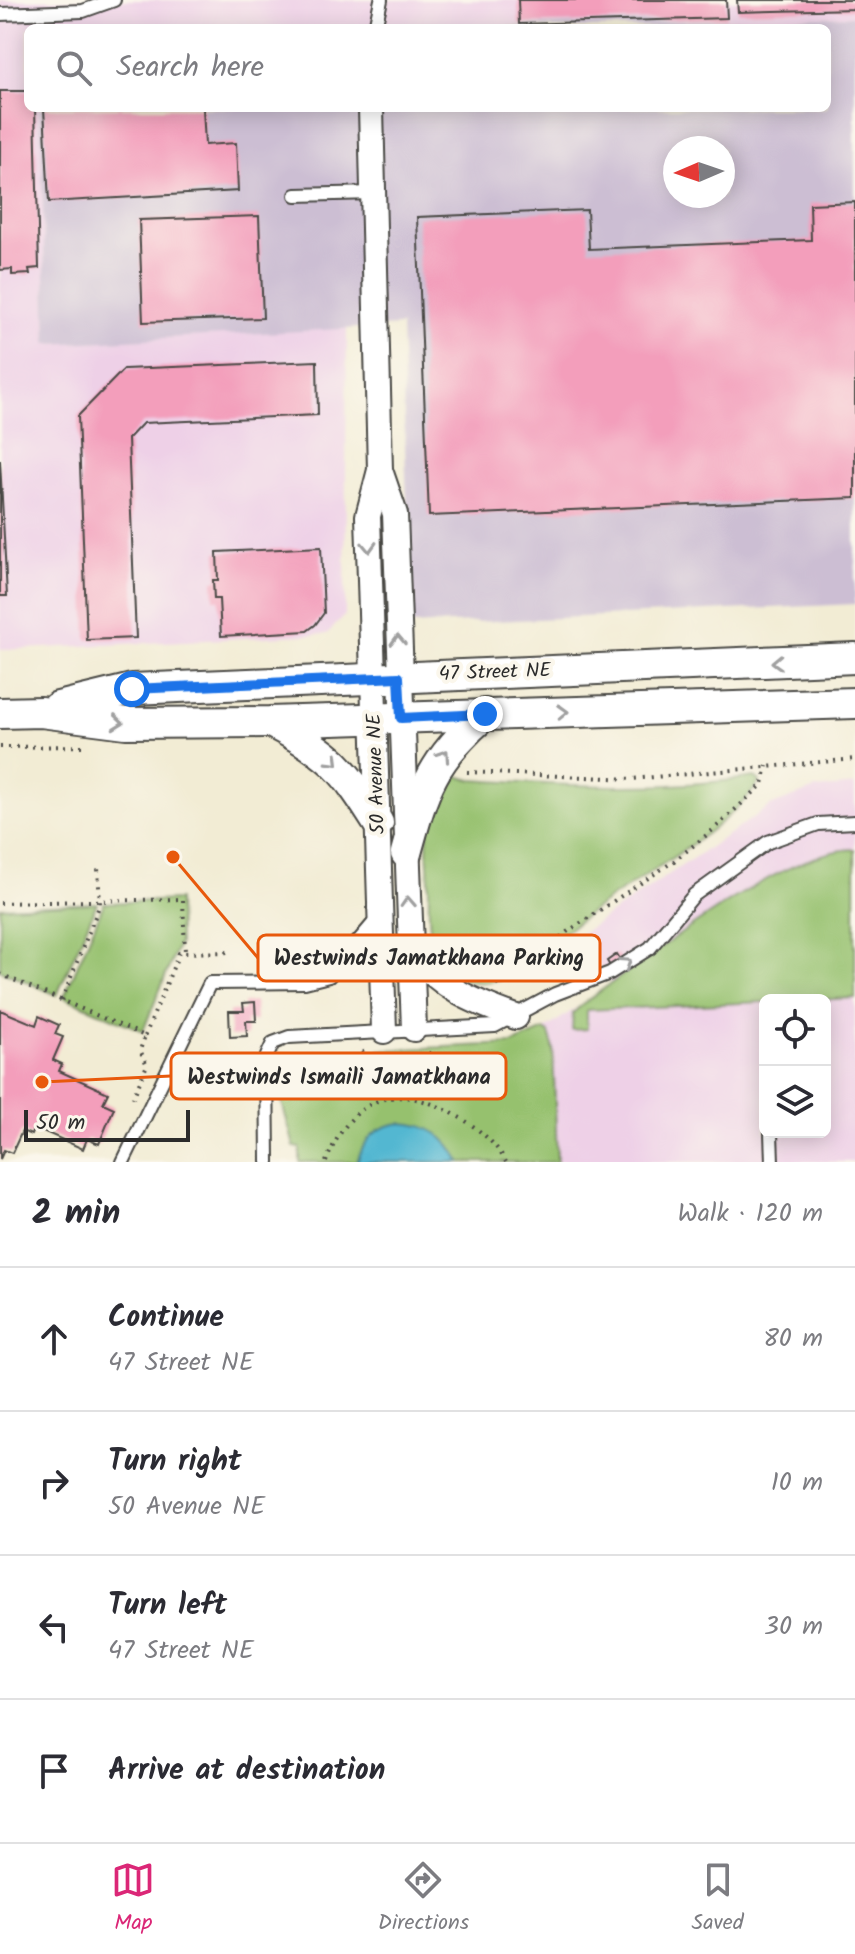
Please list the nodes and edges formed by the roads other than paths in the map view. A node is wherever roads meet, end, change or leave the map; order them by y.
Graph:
1 (114, 0) edge
2 (381, 0) edge
3 (0, 14) edge
4 (376, 24) edge
5 (371, 112) edge
6 (374, 193) junction
7 (296, 195) dead end
8 (855, 658) edge
9 (386, 677) junction
10 (855, 703) edge
11 (41, 712) junction
12 (0, 713) edge
13 (485, 714) junction
14 (388, 719) junction
15 (269, 722) junction
16 (855, 822) edge
17 (378, 823) junction
18 (406, 853) junction
19 (381, 913) junction
20 (411, 952) junction
21 (516, 1017) junction
22 (414, 1029) junction
23 (384, 1031) junction
24 (771, 1138) edge
25 (123, 1162) edge
26 (268, 1162) edge
27 (772, 1162) edge

1 - 3 lane
2 - 4 lane
5 - 6 street, 50 Avenue NE
6 - 7 lane
6 - 9 street, 50 Avenue NE
8 -> 9 street, 47 Street NE
9 - 11 street, 47 Street NE
9 - 14 street, 50 Avenue NE
13 -> 10 street, 47 Street NE
11 - 12 street, 47 Street NE
11 -> 15 street, 47 Street NE
13 - 14 street, 47 Street NE
18 -> 13 street
14 - 15 street, 47 Street NE
14 - 17 street, 50 Avenue NE
14 - 18 street, 50 Avenue NE
15 -> 17 street
21 -> 16 lane
17 - 19 street, 50 Avenue NE
20 -> 18 street, 50 Avenue NE
19 - 23 street, 50 Avenue NE
19 - 25 lane
20 - 21 street
20 - 22 street, 50 Avenue NE
21 - 22 lane
22 - 23 lane
23 - 26 lane
24 - 27 lane

